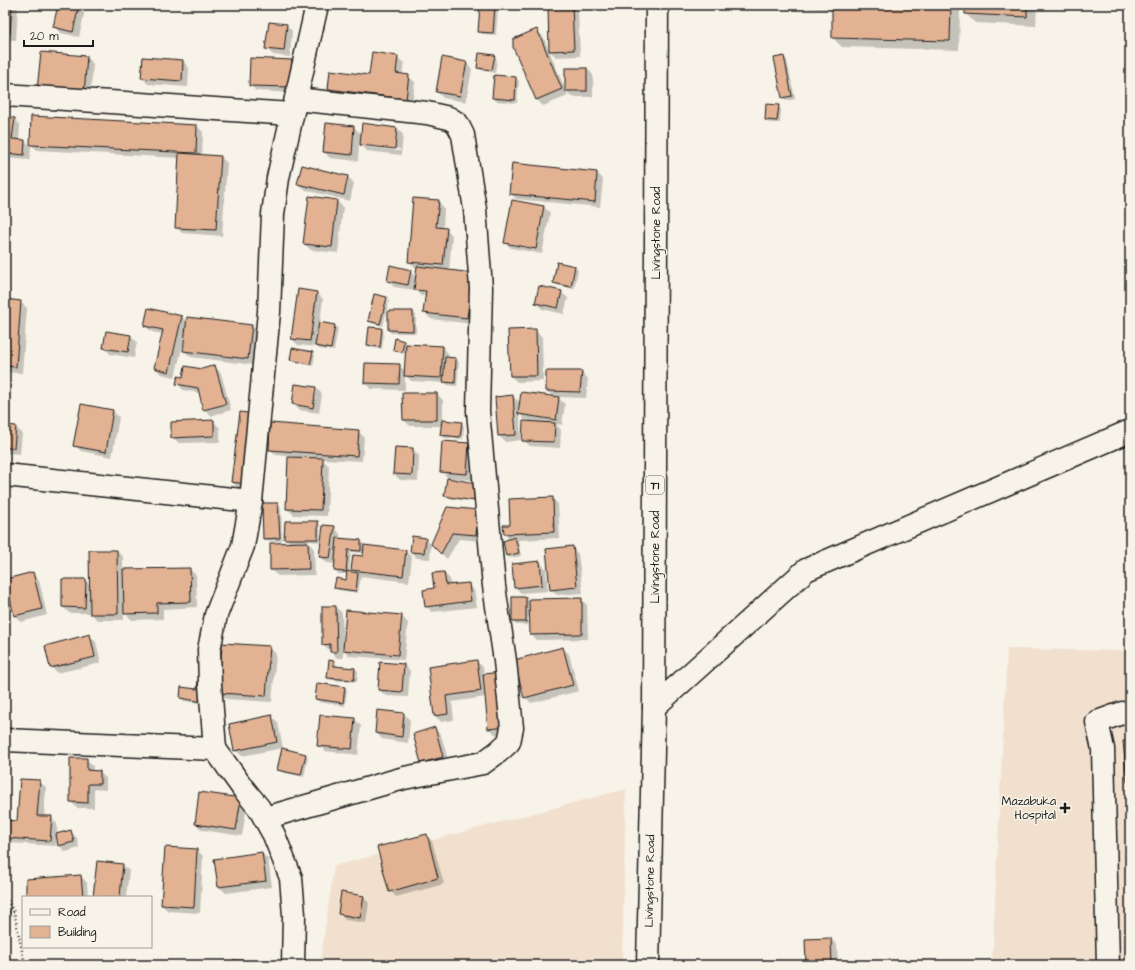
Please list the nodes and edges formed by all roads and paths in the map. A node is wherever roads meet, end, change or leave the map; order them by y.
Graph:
1 (317, 5) edge
2 (657, 5) edge
3 (5, 95) edge
4 (294, 107) junction
5 (1130, 430) edge
6 (5, 476) edge
7 (251, 501) junction
8 (654, 707) junction
9 (1122, 713) dead end
10 (5, 740) edge
11 (215, 749) junction
12 (265, 818) junction
13 (5, 897) edge
14 (5, 912) edge
15 (14, 912) junction
16 (25, 965) edge
17 (293, 965) edge
18 (648, 965) edge
19 (1108, 965) edge

1 - 4 main road
2 - 8 main road, Livingstone Road / T1
3 - 4 main road
4 - 7 main road
4 - 12 main road
5 - 8 main road
6 - 7 main road
7 - 11 main road
8 - 18 main road, Livingstone Road / T1
9 - 19 main road
10 - 11 main road
11 - 12 main road
12 - 17 main road
13 - 15 path
14 - 15 path
15 - 16 path

